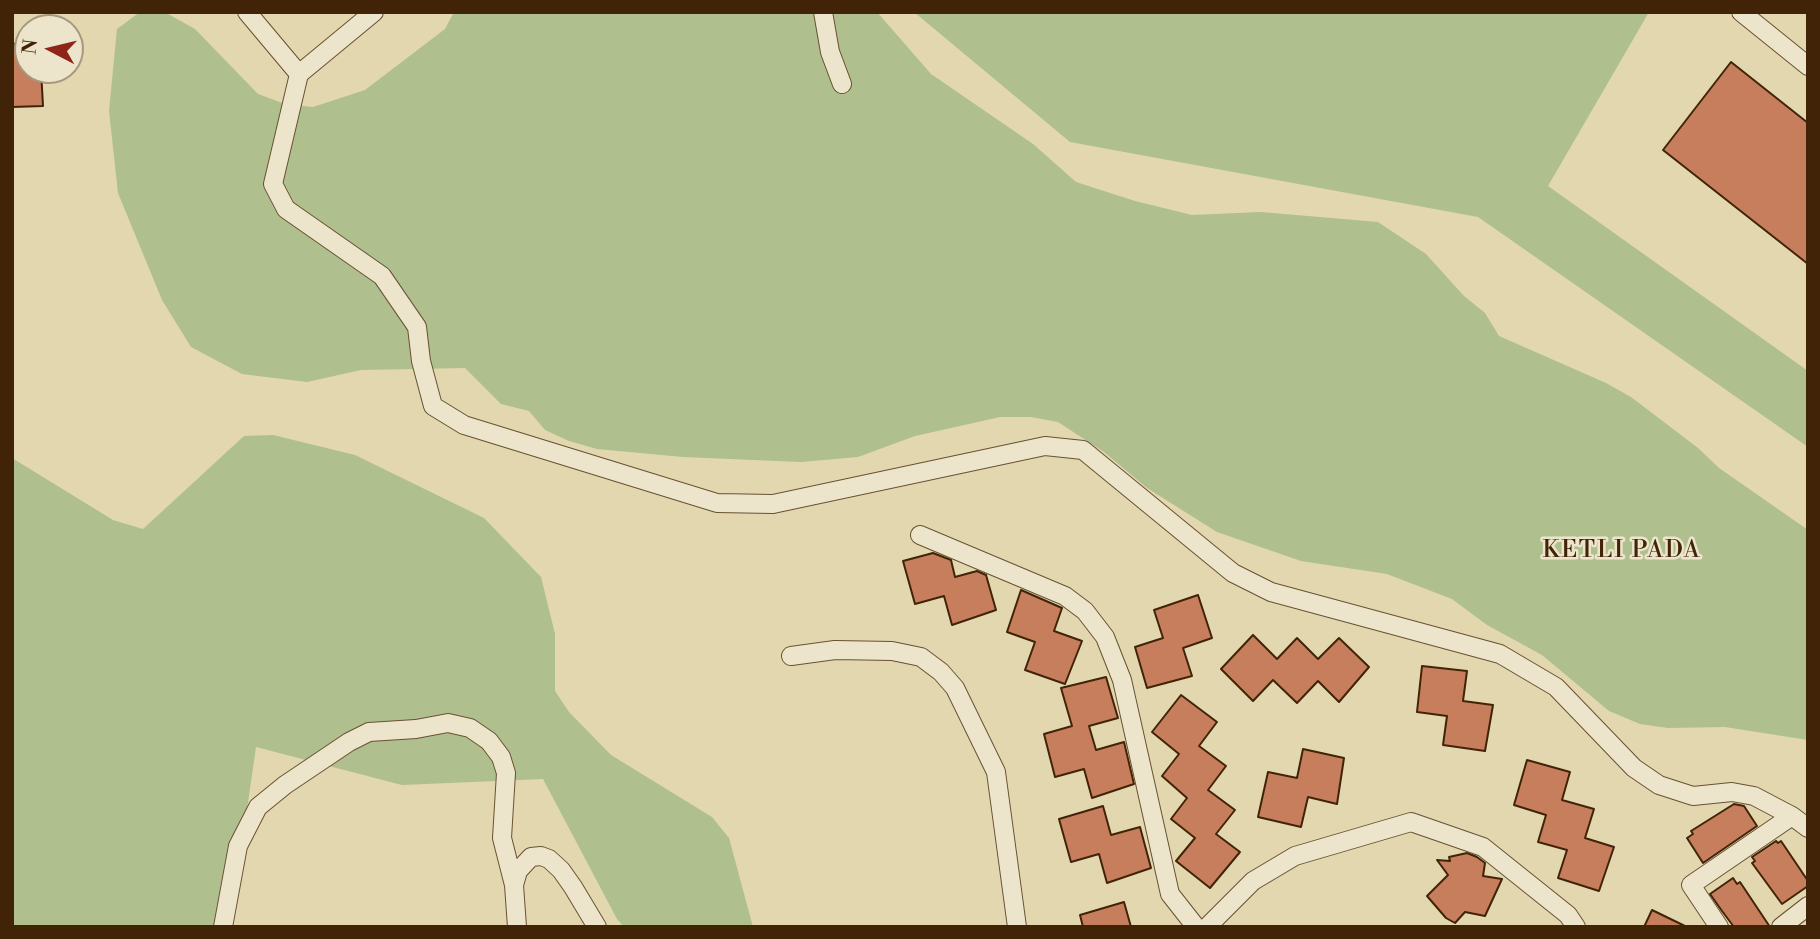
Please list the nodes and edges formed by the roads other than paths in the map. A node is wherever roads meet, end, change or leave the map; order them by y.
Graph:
1 (247, 12) edge
2 (374, 12) edge
3 (823, 12) edge
4 (1741, 12) edge
5 (1808, 66) edge
6 (299, 74) junction
7 (842, 84) dead end
8 (920, 535) dead end
9 (791, 656) dead end
10 (1791, 816) junction
11 (1808, 828) edge
12 (514, 885) junction
13 (1808, 906) edge
14 (223, 927) edge
15 (517, 927) edge
16 (597, 927) edge
17 (1017, 927) edge
18 (1196, 927) edge
19 (1207, 927) edge
20 (1576, 927) edge
21 (1718, 927) edge
22 (1780, 927) edge

1 - 6 street
2 - 6 street
3 - 7 street
4 - 5 street
6 - 10 street
8 - 18 street
9 - 17 street
10 - 11 street
10 - 21 street
12 - 14 street
12 - 15 street
12 - 16 street
13 - 22 street
19 - 20 street

